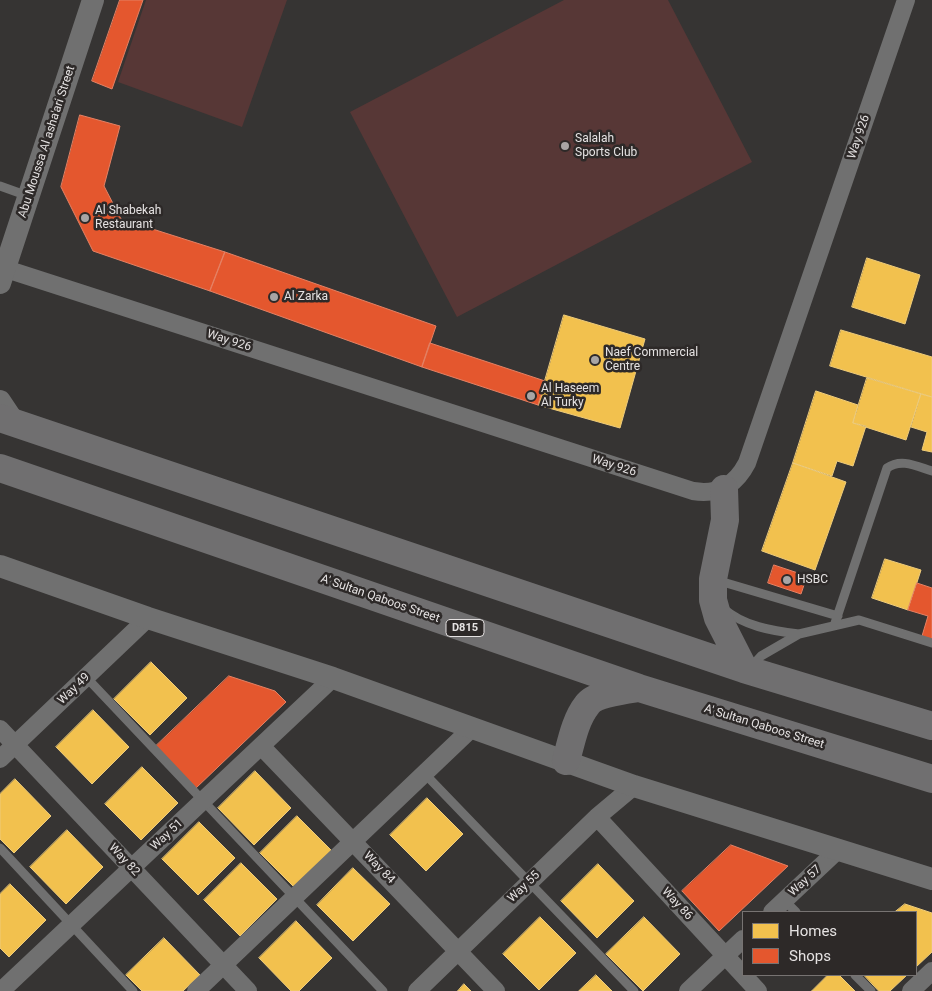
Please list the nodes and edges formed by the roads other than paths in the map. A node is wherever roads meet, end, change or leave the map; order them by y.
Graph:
1 (93, 0) edge
2 (906, 0) edge
3 (0, 186) edge
4 (30, 196) junction
5 (3, 276) edge
6 (5, 414) edge
7 (0, 468) edge
8 (932, 471) edge
9 (724, 489) junction
10 (0, 566) edge
11 (713, 589) junction
12 (148, 618) junction
13 (836, 621) junction
14 (799, 634) junction
15 (932, 643) edge
16 (746, 670) junction
17 (86, 677) junction
18 (333, 678) junction
19 (639, 688) junction
20 (932, 726) edge
21 (0, 729) edge
22 (471, 729) junction
23 (15, 745) junction
24 (261, 746) junction
25 (0, 759) edge
26 (566, 761) junction
27 (424, 774) junction
28 (932, 779) edge
29 (634, 786) junction
30 (203, 801) junction
31 (597, 818) junction
32 (353, 842) junction
33 (0, 848) edge
34 (838, 850) junction
35 (131, 868) junction
36 (932, 879) edge
37 (529, 882) junction
38 (294, 898) junction
39 (784, 908) edge
40 (71, 925) junction
41 (742, 940) edge
42 (458, 951) junction
43 (725, 956) junction
44 (224, 965) junction
45 (932, 971) edge
46 (742, 974) edge
47 (744, 976) edge
48 (856, 976) edge
49 (7, 985) edge
50 (133, 991) edge
51 (196, 991) edge
52 (248, 991) edge
53 (383, 991) edge
54 (417, 991) edge
55 (496, 991) edge
56 (634, 991) edge
57 (688, 991) edge
58 (758, 991) edge
59 (871, 991) edge
60 (911, 991) edge

1 - 4 street, Abu Moussa Al asha'ari Street
2 - 9 street, Way 926
3 - 4 lane
4 - 5 street, Abu Moussa Al asha'ari Street
5 - 9 street, Way 926
6 - 16 highway
7 - 19 highway, A' Sultan Qaboos Street / D815
8 - 13 lane
9 - 11 highway
10 - 12 street
11 - 13 lane
11 - 14 lane
11 - 16 highway
12 - 17 street, Way 49
12 - 18 street
13 - 14 lane
13 - 15 lane
14 - 16 lane
16 - 20 highway
17 - 23 street, Way 49
17 - 30 lane
18 - 22 street
18 - 24 street, Way 51
19 - 26 highway
19 - 28 highway, A' Sultan Qaboos Street / D815
21 - 23 street, Way 82
22 - 26 street
22 - 27 street
23 - 25 street, Way 49
23 - 35 street, Way 82
24 - 30 street, Way 51
24 - 32 street, Way 84
26 - 29 street
27 - 32 street
27 - 37 lane
29 - 31 street, Way 55
29 - 34 street
30 - 35 street, Way 51
30 - 38 lane
31 - 37 street, Way 55
31 - 43 street, Way 86
32 - 38 street
32 - 42 street, Way 84
33 - 40 lane
34 - 36 street
34 - 39 street, Way 57
35 - 40 street, Way 51
35 - 44 street, Way 82
37 - 42 street, Way 55
37 - 56 lane
38 - 44 street
38 - 53 lane
40 - 49 street, Way 51
40 - 50 lane
41 - 43 street
42 - 54 street, Way 55
42 - 55 street, Way 84
43 - 46 street, Way 86
43 - 57 street
44 - 51 street
44 - 52 street, Way 82
45 - 60 street
47 - 58 street, Way 86
48 - 59 lane

